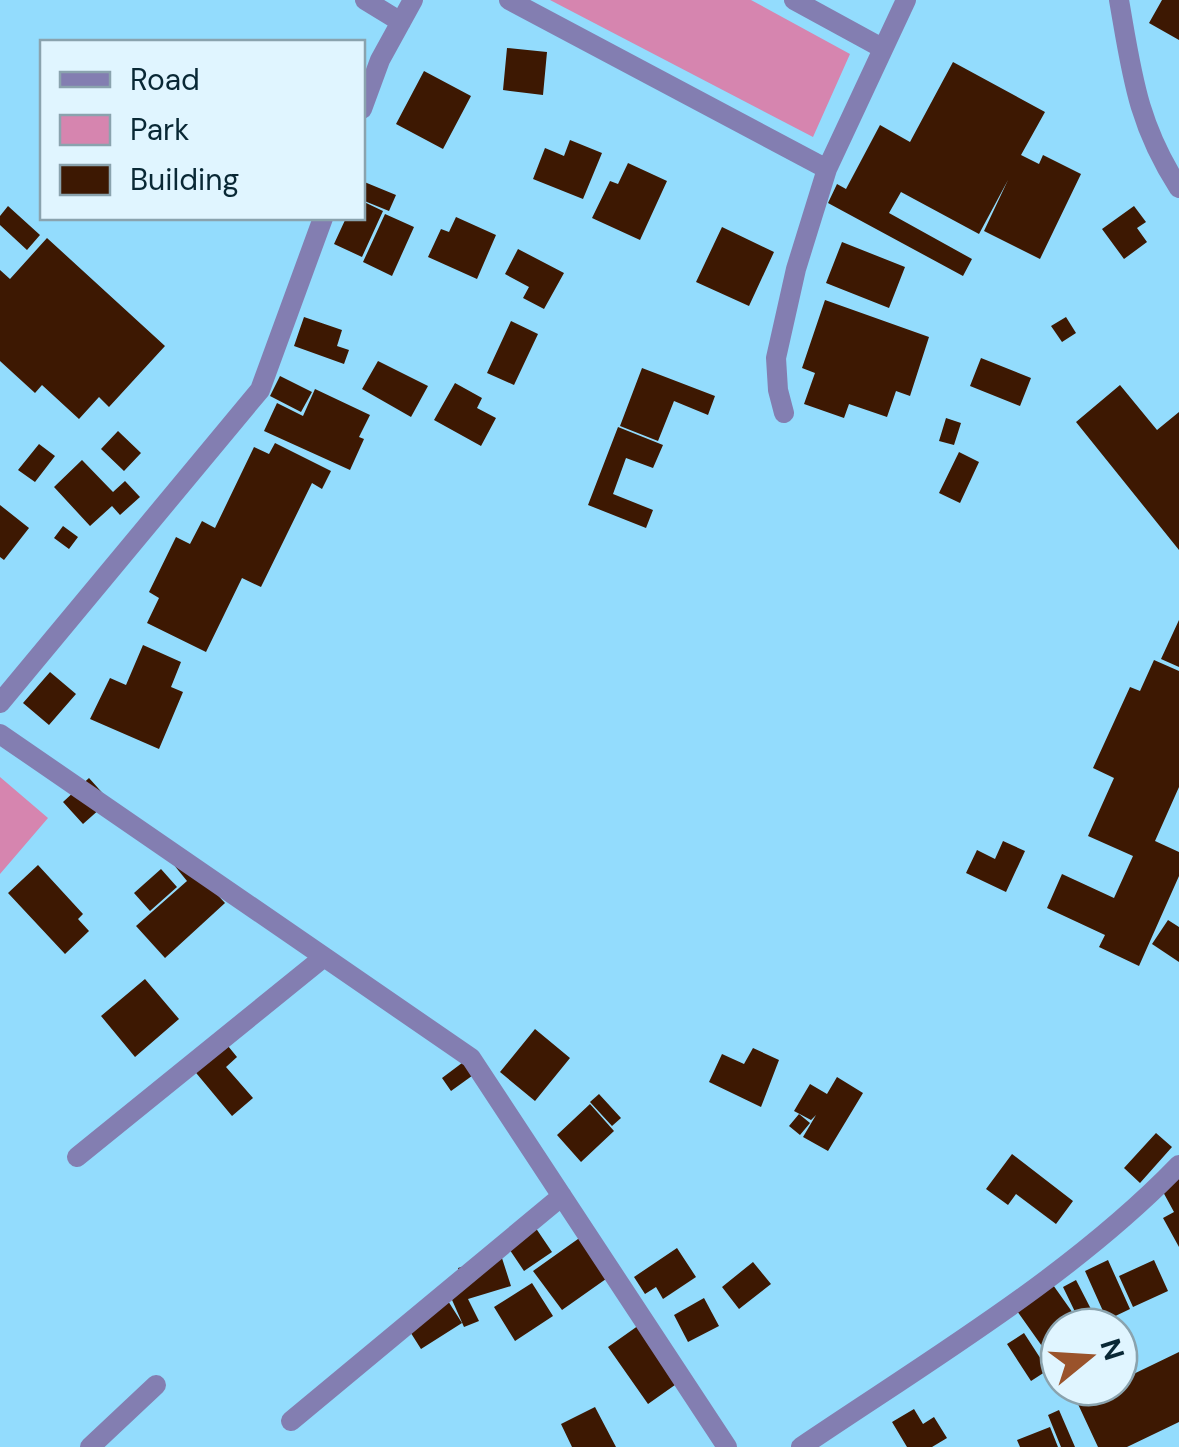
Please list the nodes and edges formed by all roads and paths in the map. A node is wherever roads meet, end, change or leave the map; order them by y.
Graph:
1 (364, 0) edge
2 (413, 0) edge
3 (509, 0) edge
4 (794, 0) edge
5 (906, 0) edge
6 (1108, 0) edge
7 (1120, 0) edge
8 (401, 22) junction
9 (1125, 30) junction
10 (882, 48) junction
11 (365, 101) edge
12 (826, 169) junction
13 (1179, 188) edge
14 (322, 220) edge
15 (784, 413) dead end
16 (0, 703) edge
17 (0, 734) edge
18 (324, 957) junction
19 (77, 1157) dead end
20 (1179, 1165) edge
21 (562, 1196) junction
22 (156, 1384) dead end
23 (291, 1421) dead end
24 (90, 1447) edge
25 (726, 1447) edge
26 (801, 1447) edge

1 - 8 street
2 - 8 street
3 - 12 street
4 - 10 street
5 - 10 street
6 - 9 street
7 - 9 street
8 - 11 street
9 - 13 street
10 - 12 street
12 - 15 street
14 - 16 street
17 - 18 street
18 - 19 street
18 - 21 street
20 - 26 street
21 - 23 street
21 - 25 street
22 - 24 street

